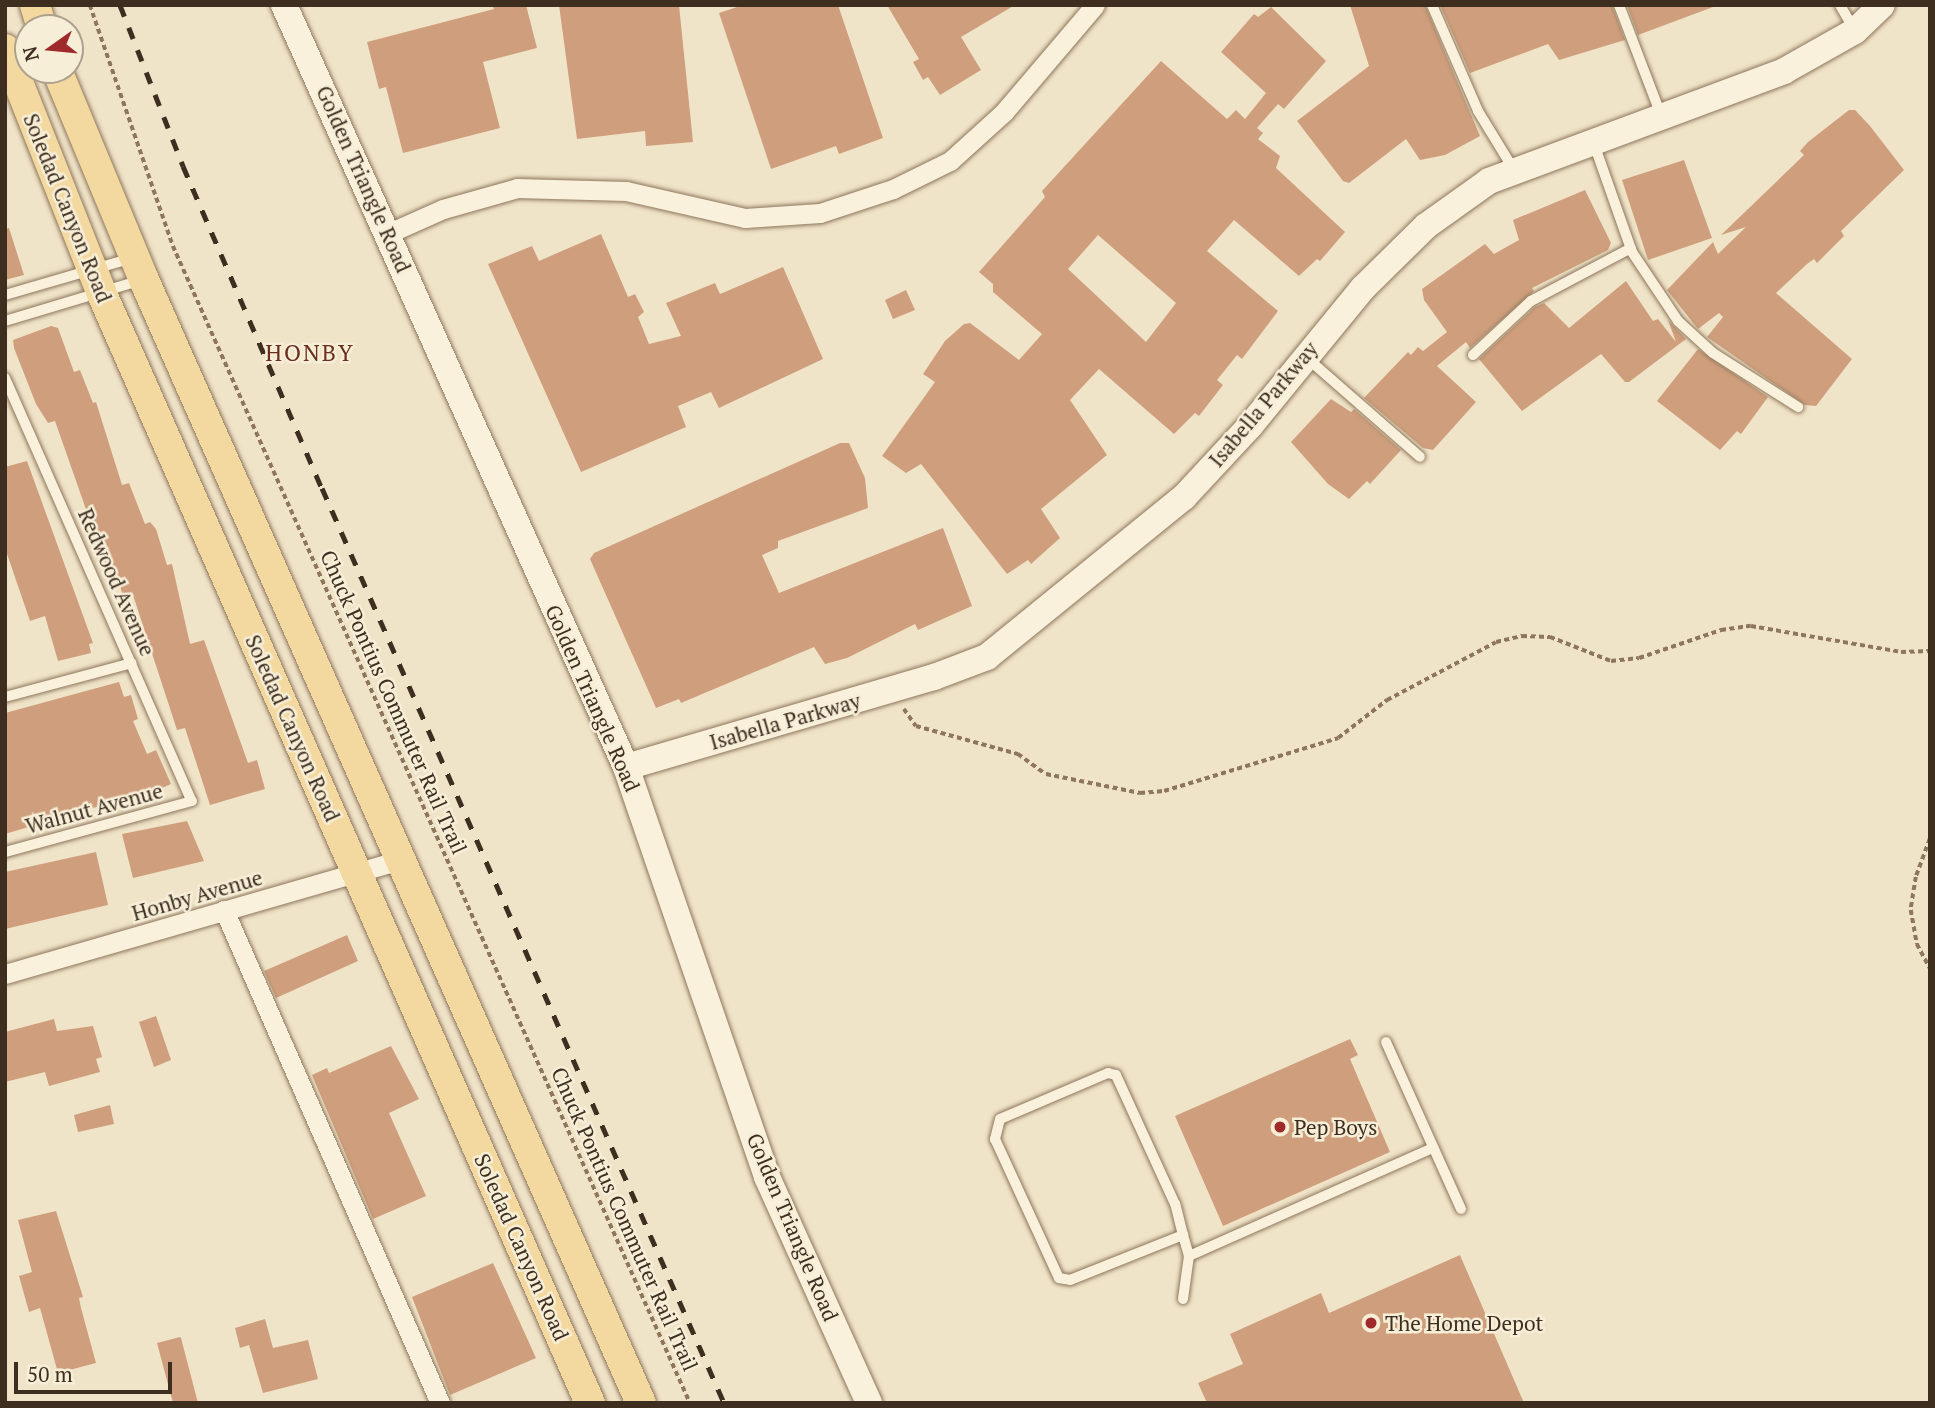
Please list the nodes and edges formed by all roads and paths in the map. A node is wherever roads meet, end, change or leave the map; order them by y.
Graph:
1 (90, 5) edge
2 (284, 5) edge
3 (1095, 5) edge
4 (1432, 5) edge
5 (1619, 5) edge
6 (1840, 5) edge
7 (1882, 5) edge
8 (1855, 31) junction
9 (5, 49) edge
10 (63, 84) edge
11 (1661, 115) junction
12 (1592, 140) junction
13 (1515, 170) junction
14 (389, 233) junction
15 (1631, 248) junction
16 (139, 269) junction
17 (97, 283) junction
18 (5, 295) edge
19 (5, 321) edge
20 (1304, 355) junction
21 (1473, 355) dead end
22 (5, 378) edge
23 (1798, 407) dead end
24 (1420, 457) dead end
25 (1930, 651) edge
26 (132, 663) junction
27 (891, 690) junction
28 (5, 698) edge
29 (626, 767) junction
30 (192, 801) joint
31 (1930, 839) edge
32 (5, 852) edge
33 (401, 860) junction
34 (357, 873) junction
35 (224, 911) junction
36 (1930, 968) edge
37 (5, 974) edge
38 (1386, 1042) dead end
39 (1433, 1148) junction
40 (1461, 1209) dead end
41 (1183, 1235) junction
42 (1189, 1256) junction
43 (1183, 1299) dead end
44 (440, 1403) edge
45 (590, 1403) edge
46 (641, 1403) edge
47 (690, 1403) edge
48 (869, 1403) edge

1 - 47 path, Chuck Pontius Commuter Rail Trail
2 - 14 street, Golden Triangle Road
3 - 14 street
4 - 13 lane
5 - 11 lane
6 - 8 lane
7 - 8 street, Isabella Parkway
8 - 11 street, Isabella Parkway
9 - 17 main road, Soledad Canyon Road
10 - 16 main road, Soledad Canyon Road
11 - 12 street, Isabella Parkway
12 - 13 street, Isabella Parkway
12 - 15 lane
13 - 20 street, Isabella Parkway
14 - 29 street, Golden Triangle Road
15 - 21 lane
15 - 23 lane
16 - 17 lane
16 - 17 lane
16 - 33 main road, Soledad Canyon Road
17 - 18 lane
17 - 19 lane
17 - 34 main road, Soledad Canyon Road
20 - 24 lane
20 - 27 street, Isabella Parkway
22 - 26 lane, Redwood Avenue
25 - 27 path
26 - 28 lane
26 - 30 lane, Redwood Avenue
27 - 29 street, Isabella Parkway
29 - 48 street, Golden Triangle Road
30 - 32 lane, Walnut Avenue
31 - 36 path
33 - 34 street, Honby Avenue
33 - 46 main road, Soledad Canyon Road
34 - 35 street, Honby Avenue
34 - 45 main road, Soledad Canyon Road
35 - 37 street, Honby Avenue
35 - 44 street
38 - 39 lane
39 - 40 lane
39 - 42 lane
41 - 41 lane
41 - 42 lane
42 - 43 lane

